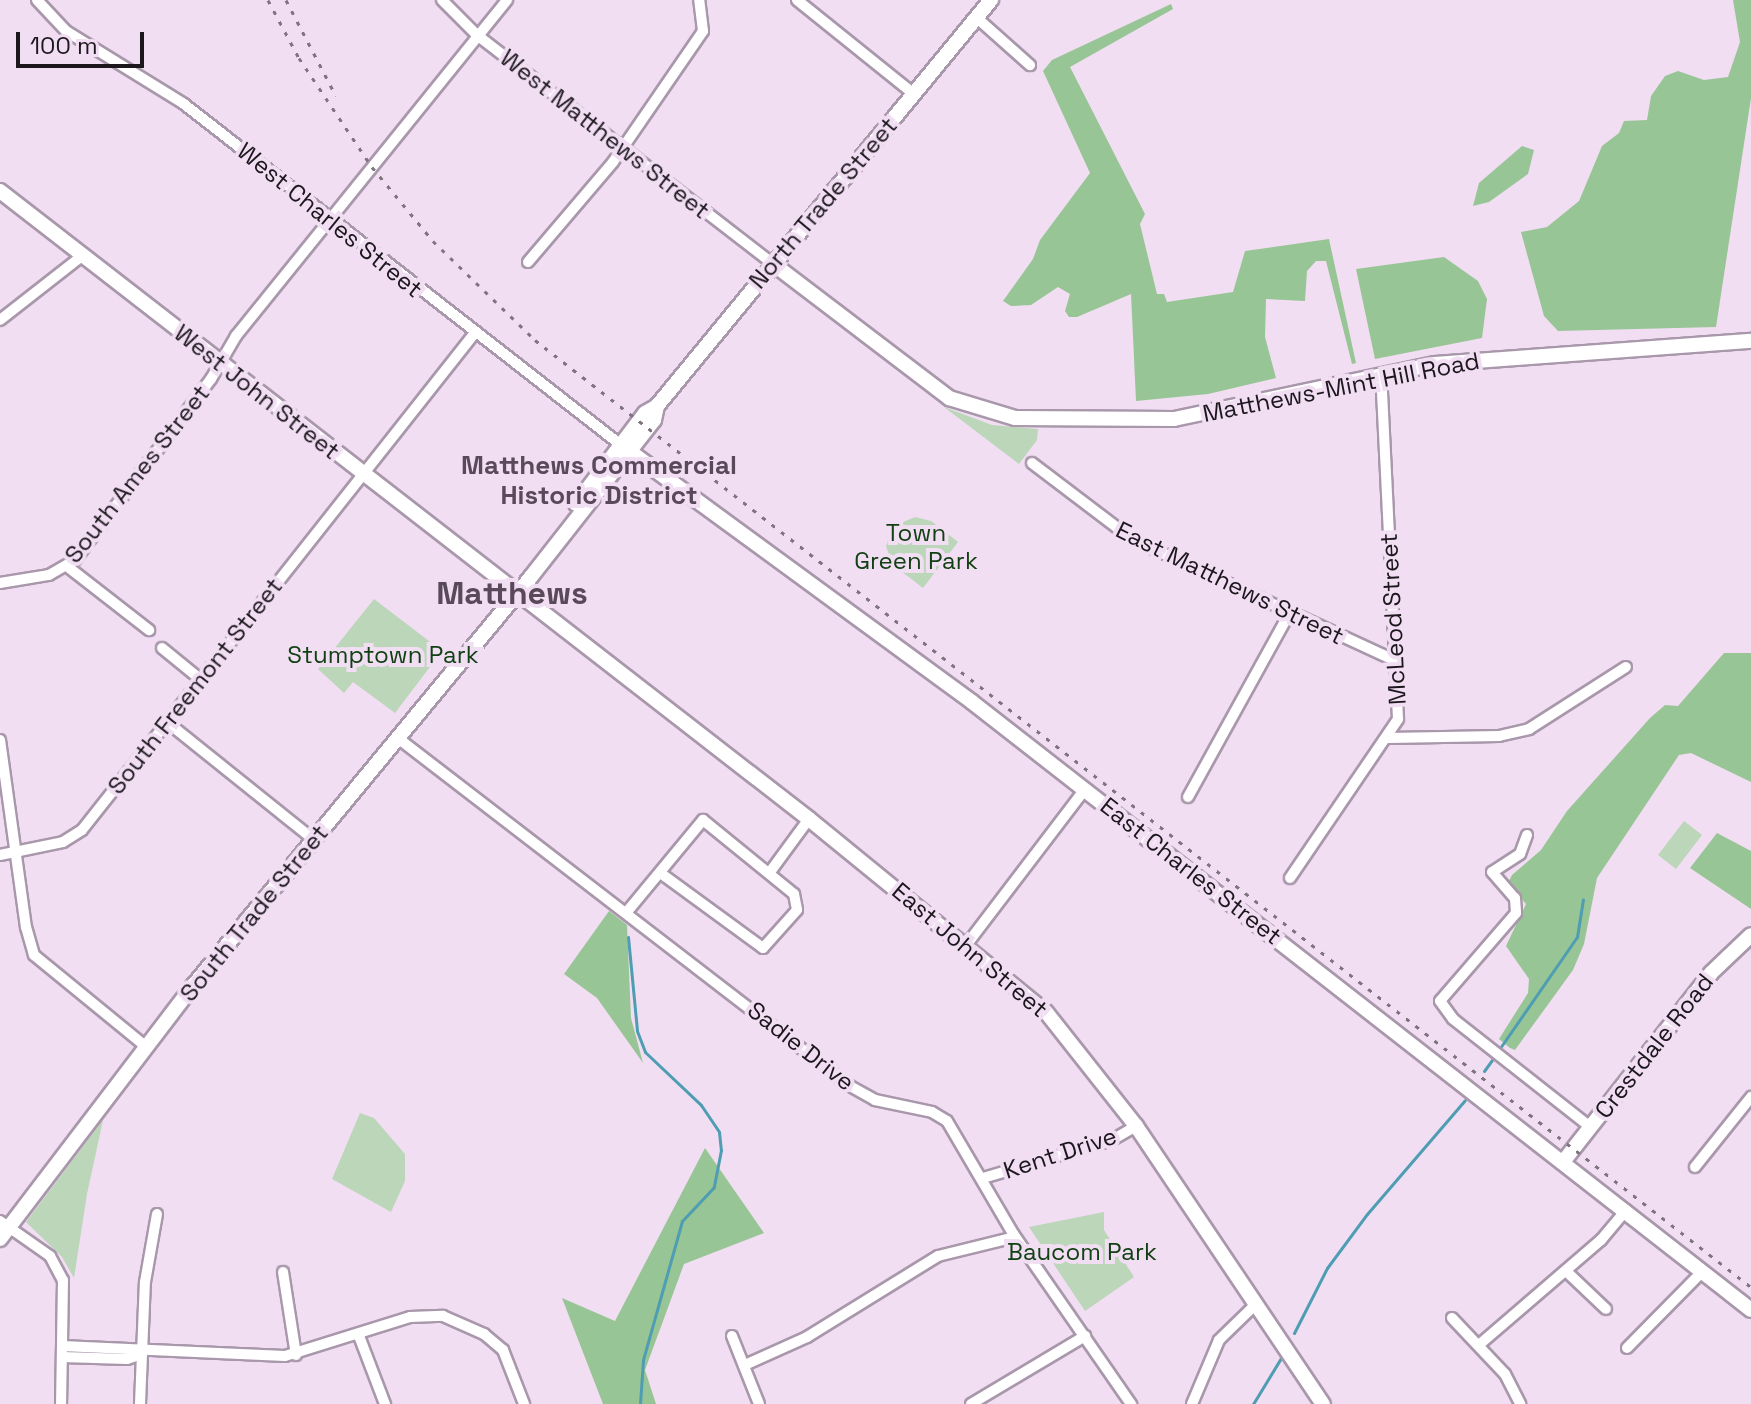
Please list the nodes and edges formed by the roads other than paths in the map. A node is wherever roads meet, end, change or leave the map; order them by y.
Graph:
1 (37, 0) edge
2 (442, 0) edge
3 (507, 0) edge
4 (699, 0) edge
5 (797, 0) edge
6 (991, 0) edge
7 (812, 4) edge
8 (977, 18) junction
9 (477, 35) junction
10 (1030, 65) dead end
11 (914, 94) junction
12 (620, 146) junction
13 (0, 191) edge
14 (329, 219) junction
15 (82, 256) junction
16 (528, 262) dead end
17 (772, 263) junction
18 (0, 320) edge
19 (474, 334) junction
20 (1751, 341) edge
21 (220, 364) junction
22 (1381, 374) junction
23 (625, 448) junction
24 (1032, 463) dead end
25 (364, 476) junction
26 (68, 567) junction
27 (0, 583) edge
28 (515, 593) junction
29 (1289, 614) junction
30 (149, 630) dead end
31 (162, 648) dead end
32 (1396, 661) junction
33 (1626, 667) dead end
34 (200, 679) junction
35 (167, 722) junction
36 (1388, 738) junction
37 (399, 739) junction
38 (0, 740) edge
39 (1085, 789) junction
40 (1188, 797) dead end
41 (809, 819) junction
42 (1527, 835) dead end
43 (313, 839) junction
44 (15, 851) junction
45 (0, 855) edge
46 (770, 872) junction
47 (662, 874) junction
48 (1290, 878) dead end
49 (626, 913) junction
50 (1751, 935) edge
51 (967, 944) junction
52 (145, 1046) junction
53 (1751, 1097) edge
54 (1136, 1126) junction
55 (1590, 1127) junction
56 (1563, 1162) junction
57 (1695, 1167) dead end
58 (983, 1178) junction
59 (1626, 1210) junction
60 (0, 1212) edge
61 (157, 1214) dead end
62 (5, 1223) edge
63 (1015, 1237) junction
64 (0, 1239) edge
65 (1566, 1271) junction
66 (1703, 1271) junction
67 (283, 1272) dead end
68 (1256, 1304) junction
69 (1606, 1309) dead end
70 (1751, 1310) edge
71 (1452, 1318) dead end
72 (359, 1336) junction
73 (732, 1336) dead end
74 (1085, 1336) junction
75 (1480, 1344) junction
76 (1627, 1348) dead end
77 (62, 1351) junction
78 (142, 1354) junction
79 (296, 1355) junction
80 (747, 1364) junction
81 (61, 1404) edge
82 (140, 1404) edge
83 (385, 1404) edge
84 (524, 1404) edge
85 (759, 1404) edge
86 (971, 1404) edge
87 (1131, 1404) edge
88 (1192, 1404) edge
89 (1323, 1404) edge
90 (1520, 1404) edge

1 - 14 street, West Charles Street
2 - 9 street, West Matthews Street
3 - 9 street, South Ames Street
4 - 12 street
5 - 7 street
6 - 8 main road, North Trade Street
7 - 11 street
8 - 10 street
8 - 11 main road, North Trade Street
9 - 12 street, West Matthews Street
9 - 14 street, South Ames Street
11 - 17 main road, North Trade Street
12 - 16 street
12 - 17 street, West Matthews Street
13 - 15 main road, West John Street
14 - 19 street, West Charles Street
14 - 21 street, South Ames Street
15 - 18 street
15 - 21 main road, West John Street
17 - 22 main road, Matthews-Mint Hill Road
17 - 23 main road, North Trade Street
19 - 23 street, West Charles Street
19 - 25 street, South Freemont Street
20 - 22 main road, Matthews-Mint Hill Road
21 - 25 main road, West John Street
21 - 26 street, South Ames Street
22 - 32 street, McLeod Street
23 - 28 main road, North Trade Street
23 - 39 main road, East Charles Street
24 - 29 street, East Matthews Street
25 - 28 main road, West John Street
25 - 34 street, South Freemont Street
26 - 27 street, South Ames Street
26 - 30 street
28 - 37 main road, South Trade Street
28 - 41 main road, East John Street
29 - 32 street, East Matthews Street
29 - 40 street
31 - 34 street
32 - 36 street, McLeod Street
33 - 36 street
34 - 35 street, South Freemont Street
35 - 43 street
35 - 44 street, South Freemont Street
36 - 48 street, McLeod Street
37 - 43 main road, South Trade Street
37 - 49 street, Sadie Drive
38 - 44 street
39 - 51 street
39 - 56 main road, East Charles Street
41 - 46 street
41 - 51 main road, East John Street
42 - 55 street
43 - 52 main road, South Trade Street
44 - 45 street, South Freemont Street
44 - 52 street
46 - 47 street
46 - 47 street
47 - 49 street
49 - 58 street, Sadie Drive
50 - 55 main road, Crestdale Road
51 - 54 main road, East John Street
52 - 62 main road, South Trade Street
53 - 57 street
54 - 58 street, Kent Drive
54 - 68 main road, East John Street
55 - 56 main road, Crestdale Road
56 - 59 main road, East Charles Street
58 - 63 street, Sadie Drive
59 - 65 street
59 - 66 main road, East Charles Street
60 - 62 street
61 - 78 street
62 - 64 main road, South Trade Street
62 - 77 street
63 - 74 street, Sadie Drive
63 - 80 street
65 - 69 street
65 - 75 street
66 - 70 main road, East Charles Street
66 - 76 street
67 - 79 street
68 - 88 street
68 - 89 main road, East John Street
71 - 75 street
72 - 79 street
72 - 83 street
72 - 84 street
73 - 80 street
74 - 86 street
74 - 87 street, Sadie Drive
75 - 90 street
77 - 78 street
77 - 81 street
78 - 79 street
78 - 82 street
80 - 85 street

